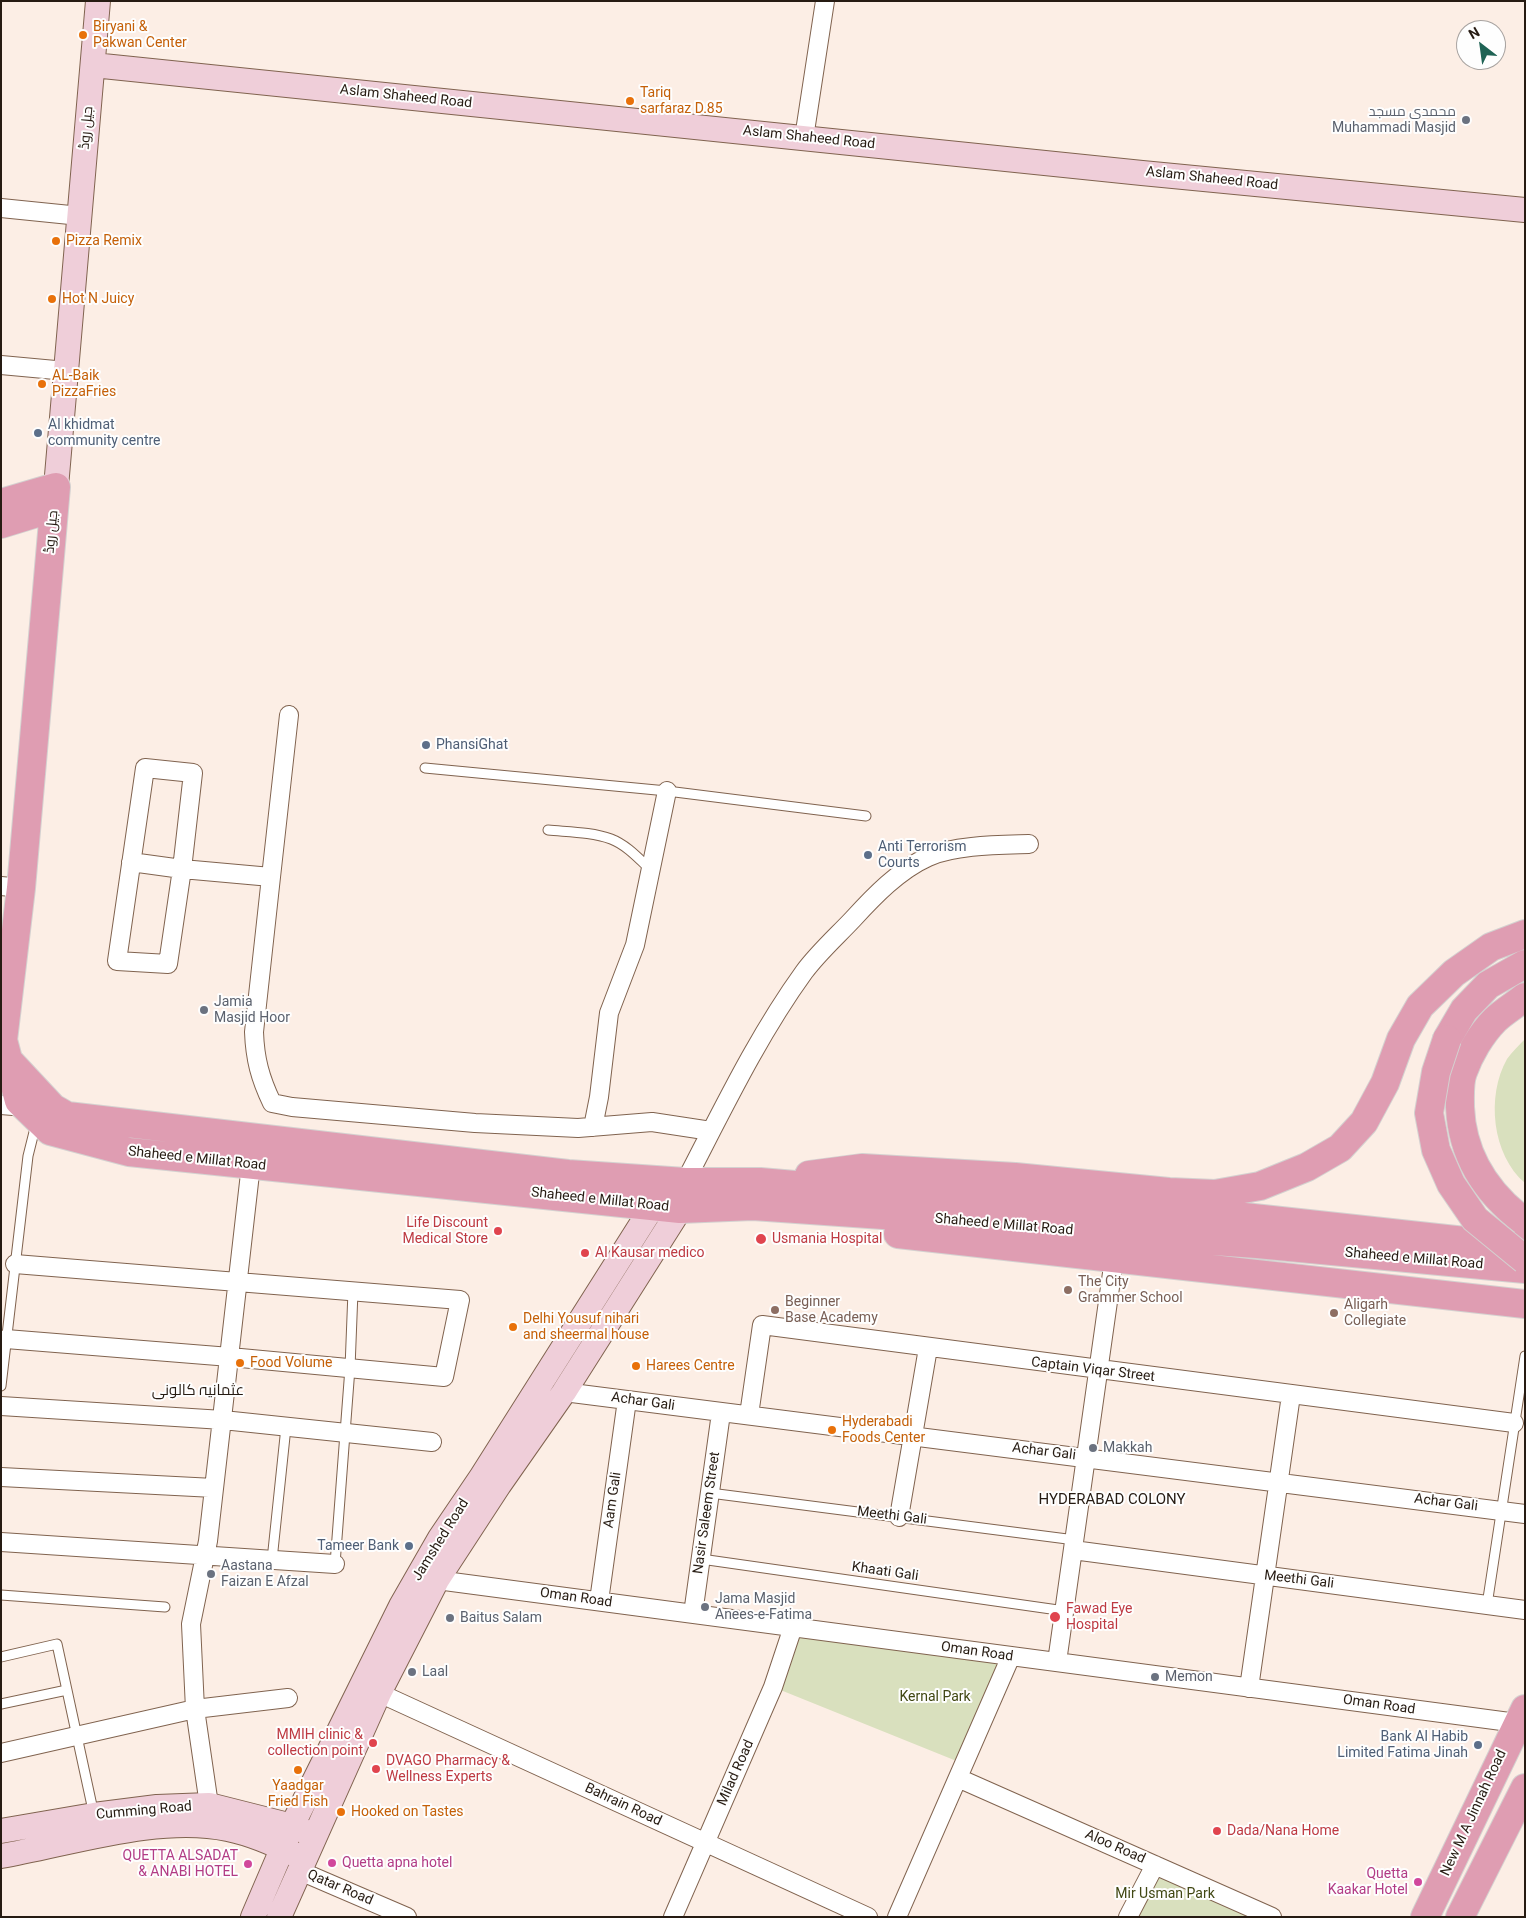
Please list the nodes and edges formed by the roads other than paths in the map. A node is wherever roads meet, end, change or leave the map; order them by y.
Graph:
1 (98, 1) edge
2 (825, 1) edge
3 (93, 66) junction
4 (804, 138) junction
5 (1, 208) edge
6 (1525, 210) edge
7 (80, 216) junction
8 (1, 365) edge
9 (66, 371) junction
10 (55, 497) junction
11 (1, 504) edge
12 (1, 524) edge
13 (289, 715) dead end
14 (425, 768) dead end
15 (667, 791) junction
16 (866, 816) dead end
17 (548, 830) dead end
18 (1029, 844) dead end
19 (131, 862) junction
20 (182, 870) junction
21 (652, 871) junction
22 (272, 877) junction
23 (11, 887) edge
24 (1525, 934) edge
25 (7, 958) edge
26 (1525, 964) edge
27 (1525, 997) edge
28 (3, 1027) edge
29 (9, 1061) junction
30 (21, 1110) edge
31 (593, 1127) junction
32 (711, 1131) junction
33 (254, 1137) junction
34 (251, 1165) junction
35 (677, 1193) junction
36 (757, 1194) junction
37 (653, 1206) junction
38 (1525, 1222) edge
39 (1525, 1248) edge
40 (1114, 1259) junction
41 (1525, 1260) edge
42 (15, 1264) junction
43 (1525, 1269) edge
44 (238, 1282) junction
45 (353, 1291) junction
46 (1525, 1304) edge
47 (6, 1339) junction
48 (928, 1348) junction
49 (1525, 1356) edge
50 (230, 1357) junction
51 (350, 1368) junction
52 (1098, 1370) junction
53 (1, 1386) edge
54 (564, 1392) junction
55 (1291, 1395) junction
56 (627, 1400) junction
57 (1, 1406) edge
58 (721, 1412) junction
59 (749, 1415) junction
60 (223, 1420) junction
61 (1514, 1424) junction
62 (286, 1427) junction
63 (345, 1433) junction
64 (912, 1435) junction
65 (432, 1442) dead end
66 (1087, 1457) junction
67 (1, 1478) edge
68 (1279, 1482) junction
69 (214, 1488) junction
70 (710, 1493) junction
71 (1501, 1511) junction
72 (1525, 1514) edge
73 (899, 1517) junction
74 (1, 1542) edge
75 (1074, 1545) junction
76 (205, 1554) junction
77 (701, 1559) junction
78 (272, 1560) junction
79 (335, 1564) joint
80 (1265, 1576) junction
81 (437, 1580) junction
82 (1, 1595) edge
83 (599, 1601) junction
84 (1487, 1605) junction
85 (165, 1607) dead end
86 (1525, 1610) edge
87 (1065, 1611) junction
88 (693, 1614) junction
89 (793, 1627) junction
90 (1011, 1656) junction
91 (1, 1657) edge
92 (1058, 1662) junction
93 (1249, 1688) junction
94 (68, 1690) junction
95 (379, 1693) junction
96 (288, 1698) dead end
97 (1, 1704) edge
98 (195, 1709) junction
99 (1521, 1716) edge
100 (76, 1736) junction
101 (1, 1753) edge
102 (958, 1778) junction
103 (1525, 1788) edge
104 (209, 1805) junction
105 (94, 1815) junction
106 (292, 1826) junction
107 (1, 1831) edge
108 (314, 1836) junction
109 (705, 1842) junction
110 (282, 1848) junction
111 (1, 1856) edge
112 (302, 1865) junction
113 (1155, 1865) junction
114 (253, 1917) edge
115 (279, 1917) edge
116 (407, 1917) edge
117 (673, 1917) edge
118 (868, 1917) edge
119 (897, 1917) edge
120 (1128, 1917) edge
121 (1272, 1917) edge
122 (1425, 1917) edge
123 (1460, 1917) edge

1 - 3 street, جیل روڈ
2 - 4 street
3 - 4 street, Aslam Shaheed Road
3 - 7 street, جیل روڈ
4 - 6 street, Aslam Shaheed Road
5 - 7 street
7 - 9 street, جیل روڈ
8 - 9 street
9 - 10 street, جیل روڈ
10 - 11 main road
10 - 12 main road
10 - 23 main road, جیل روڈ
13 - 22 street
14 - 15 lane
15 - 16 lane
15 - 21 street
17 - 21 lane
18 - 32 street
19 - 20 street
19 - 20 street
19 - 20 street
20 - 22 street
21 - 31 street
22 - 31 street
23 - 25 main road, جیل روڈ
24 - 36 main road
25 - 28 main road, جیل روڈ
26 - 41 main road, bridge
27 - 38 main road
28 - 29 main road, جیل روڈ
29 - 30 main road, Shaheed e Millat Road
29 - 33 main road, Shaheed e Millat Road
30 - 34 main road, Shaheed e Millat Road
30 - 42 lane
31 - 32 street
32 - 35 street
33 - 34 street
33 - 35 main road, Shaheed e Millat Road
34 - 37 main road, Shaheed e Millat Road
34 - 44 street
35 - 36 main road
35 - 37 main road, Shaheed e Millat Road
35 - 54 street, Jamshed Road
36 - 39 main road
36 - 40 main road
36 - 43 main road, Shaheed e Millat Road
37 - 106 street, Jamshed Road
40 - 46 main road
40 - 52 street
42 - 44 street
42 - 47 lane
44 - 45 street
44 - 50 street
45 - 51 lane
45 - 51 street
47 - 50 street
47 - 53 lane
48 - 52 street, Captain Viqar Street
48 - 59 street, Captain Viqar Street
48 - 64 street
49 - 61 lane
50 - 51 street
50 - 60 street
51 - 63 lane
52 - 55 street, Captain Viqar Street
52 - 66 street
54 - 56 street, Achar Gali
54 - 81 street, Jamshed Road
55 - 61 street, Captain Viqar Street
55 - 68 street
56 - 58 street, Achar Gali
56 - 83 street, Aam Gali
57 - 60 street
58 - 59 street, Achar Gali
58 - 70 street, Nasir Saleem Street
59 - 64 street, Achar Gali
60 - 62 street
60 - 69 street
61 - 71 lane
62 - 63 street
62 - 78 lane
63 - 65 street
63 - 79 lane
64 - 66 street, Achar Gali
64 - 73 street
66 - 68 street, Achar Gali
66 - 75 street
67 - 69 street
68 - 71 street, Achar Gali
68 - 80 street
69 - 76 street
70 - 73 lane, Meethi Gali
70 - 77 street, Nasir Saleem Street
71 - 72 street, Achar Gali
71 - 84 lane
73 - 75 lane, Meethi Gali
74 - 76 street
75 - 80 street, Meethi Gali
75 - 87 street
76 - 78 street
76 - 98 street
77 - 87 lane, Khaati Gali
77 - 88 street, Nasir Saleem Street
78 - 79 street
80 - 84 street, Meethi Gali
80 - 93 street
81 - 83 street, Oman Road
81 - 95 street, Jamshed Road
82 - 85 lane
83 - 88 street, Oman Road
84 - 86 street, Meethi Gali
87 - 92 street
88 - 89 street, Oman Road
89 - 90 street, Oman Road
89 - 109 street, Milad Road
90 - 92 street, Oman Road
90 - 102 street
91 - 94 lane
92 - 93 street, Oman Road
93 - 99 street, Oman Road
94 - 97 lane
94 - 100 lane
95 - 108 street, Jamshed Road
95 - 109 street, Bahrain Road
96 - 98 street
98 - 100 street
98 - 104 street
99 - 122 main road, New M A Jinnah Road
100 - 101 street
100 - 105 lane
102 - 113 street, Aloo Road
102 - 119 street
103 - 123 main road
104 - 105 street, Cumming Road
104 - 106 street, Cumming Road
105 - 107 street, Cumming Road
106 - 108 street, Cumming Road
106 - 110 street, Jamshed Road
108 - 112 street, Jamshed Road
109 - 117 street, Milad Road
109 - 118 street, Bahrain Road
110 - 111 street, Cumming Road
110 - 112 street, Cumming Road
110 - 114 street, Jamshed Road
112 - 115 street, Jamshed Road
112 - 116 street, Qatar Road
113 - 120 street
113 - 121 street, Aloo Road

